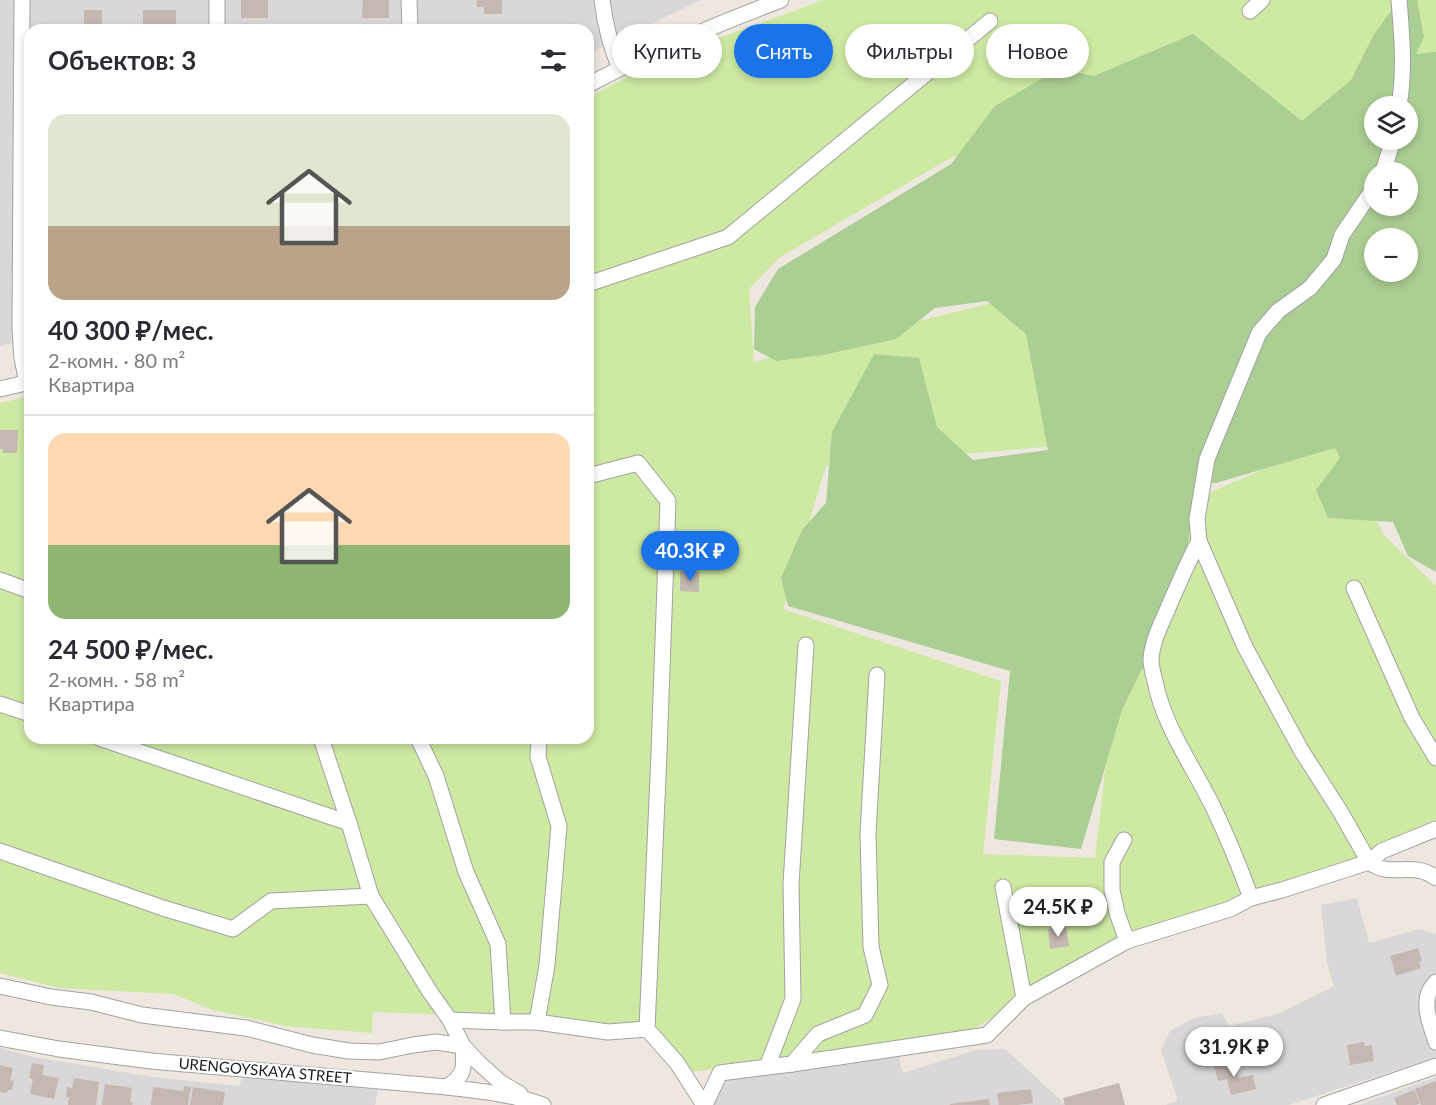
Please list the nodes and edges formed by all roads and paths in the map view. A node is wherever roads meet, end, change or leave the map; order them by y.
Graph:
1 (22, 0) edge
2 (217, 0) edge
3 (409, 0) edge
4 (602, 0) edge
5 (780, 0) edge
6 (1262, 0) edge
7 (1399, 0) edge
8 (1250, 11) dead end
9 (990, 21) dead end
10 (217, 24) edge
11 (410, 24) edge
12 (720, 24) edge
13 (612, 49) edge
14 (612, 72) edge
15 (594, 82) edge
16 (1401, 96) edge
17 (1364, 203) edge
18 (594, 282) edge
19 (24, 365) edge
20 (24, 384) edge
21 (0, 389) edge
22 (594, 474) edge
23 (1199, 541) junction
24 (0, 580) edge
25 (1354, 588) dead end
26 (24, 589) edge
27 (806, 645) dead end
28 (877, 675) dead end
29 (0, 704) edge
30 (24, 712) edge
31 (117, 744) edge
32 (323, 744) edge
33 (421, 744) edge
34 (539, 744) edge
35 (1436, 758) edge
36 (349, 823) junction
37 (1436, 829) edge
38 (1124, 840) dead end
39 (0, 851) edge
40 (1369, 862) junction
41 (1436, 878) edge
42 (1003, 887) dead end
43 (371, 896) junction
44 (1251, 898) junction
45 (1127, 941) junction
46 (1436, 982) edge
47 (0, 986) edge
48 (1024, 998) junction
49 (450, 1020) junction
50 (502, 1022) junction
51 (537, 1022) junction
52 (647, 1029) junction
53 (0, 1038) edge
54 (1436, 1042) edge
55 (463, 1046) junction
56 (792, 1064) junction
57 (1436, 1066) edge
58 (767, 1067) junction
59 (447, 1087) junction
60 (536, 1103) edge
61 (704, 1105) edge
62 (1324, 1105) edge

1 - 19 street
2 - 10 street
3 - 11 street
4 - 13 street
5 - 12 street
6 - 8 street
7 - 16 street
9 - 18 street
14 - 15 street
17 - 23 street
20 - 21 street
22 - 52 street
23 - 40 street
23 - 44 street
24 - 26 street
25 - 35 street
27 - 58 street
28 - 56 street
29 - 30 street
31 - 36 street
32 - 36 street
33 - 50 street
34 - 51 street
36 - 43 street
37 - 40 street
38 - 45 street
39 - 43 street
40 - 41 street
40 - 44 street
42 - 48 street
43 - 49 street
44 - 45 street
45 - 48 street
46 - 54 street
47 - 55 street
48 - 56 street
49 - 50 street
49 - 55 street
50 - 51 street
51 - 52 street
52 - 61 street
53 - 59 street, URENGOYSKAYA STREET
55 - 59 street
55 - 60 street
56 - 58 street
57 - 62 street
58 - 61 street
59 - 60 street, URENGOYSKAYA STREET

